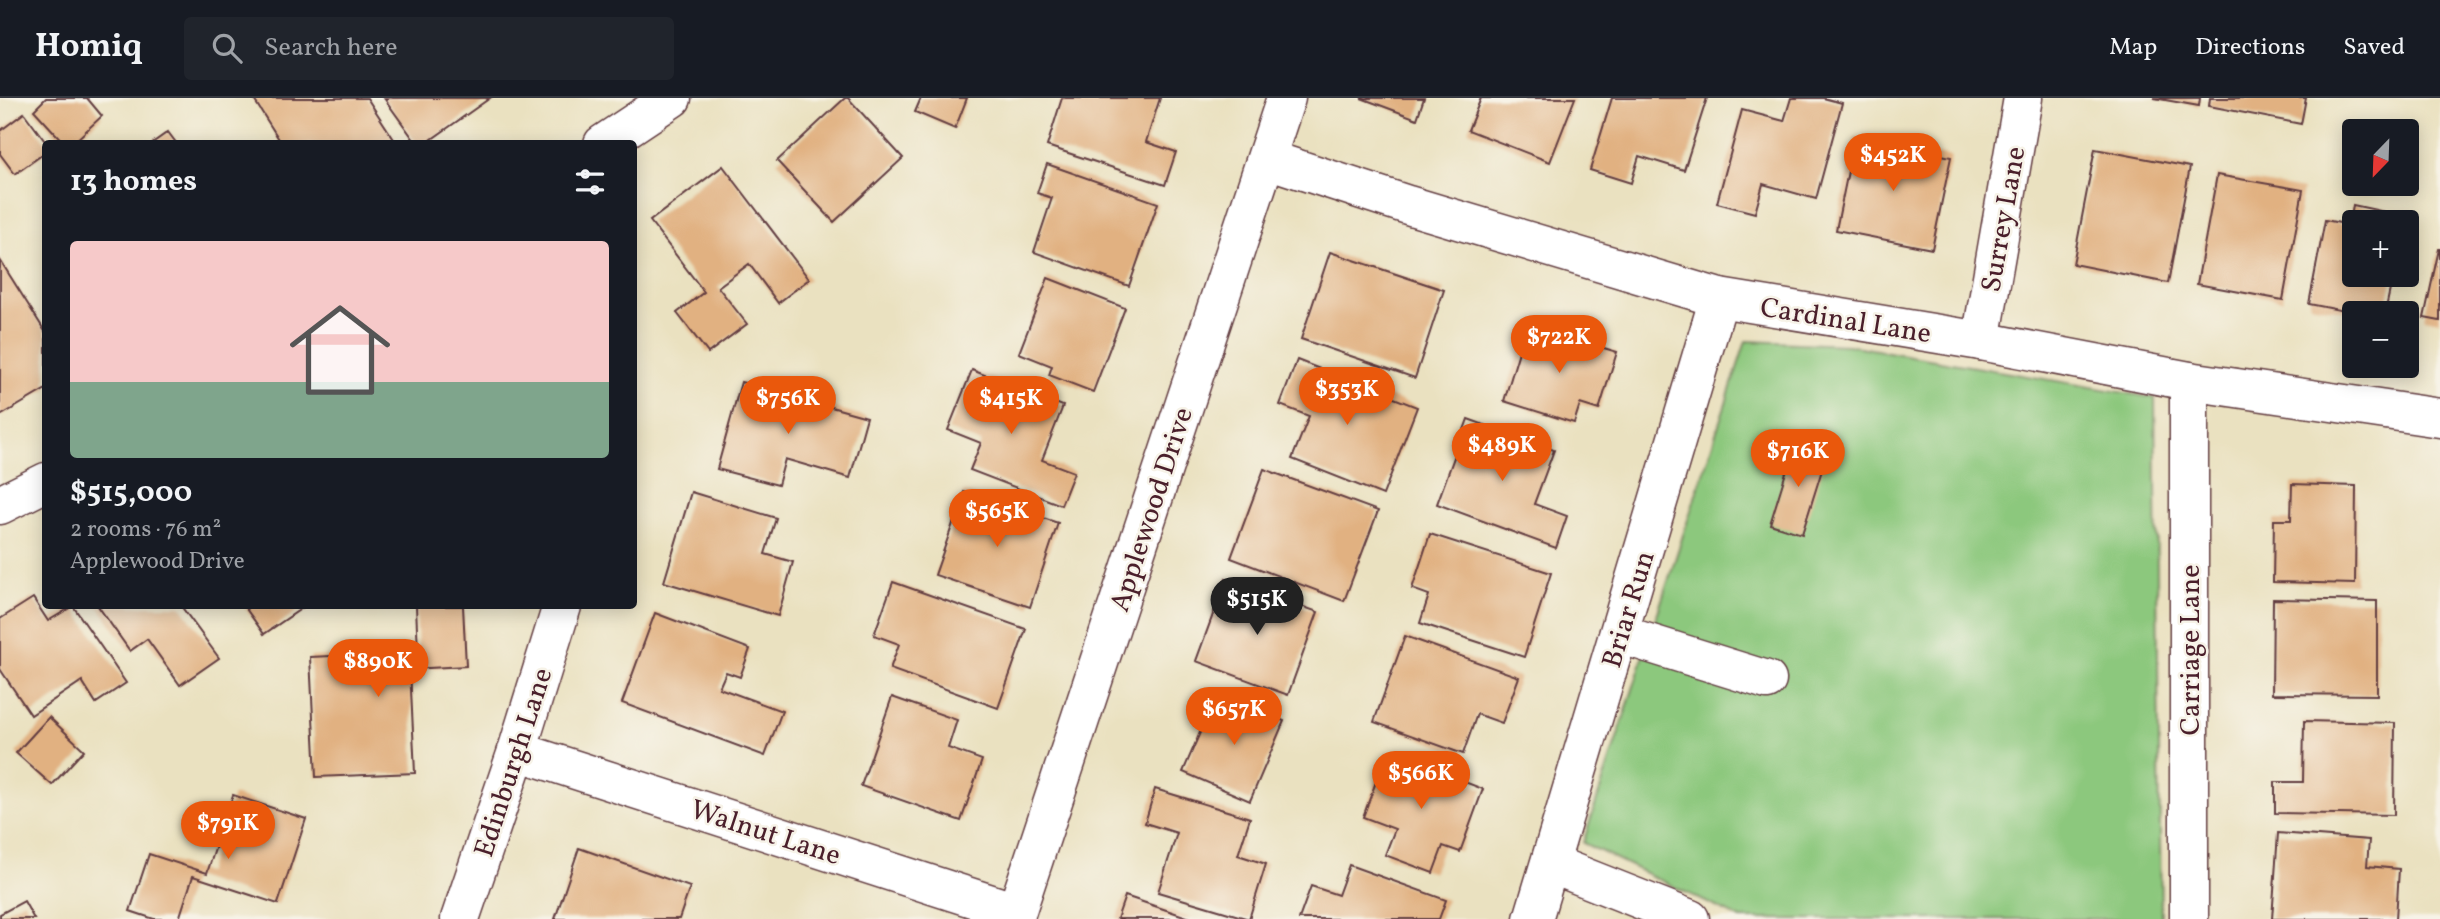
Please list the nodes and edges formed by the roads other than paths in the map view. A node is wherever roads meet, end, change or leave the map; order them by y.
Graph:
1 (672, 98) edge
2 (1286, 98) edge
3 (2023, 98) edge
4 (609, 140) edge
5 (1267, 159) junction
6 (1719, 298) junction
7 (1981, 341) junction
8 (2189, 381) junction
9 (2440, 418) edge
10 (42, 484) edge
11 (0, 505) edge
12 (561, 609) edge
13 (1619, 634) junction
14 (1767, 680) dead end
15 (517, 751) junction
16 (1551, 864) junction
17 (1015, 915) edge
18 (460, 919) edge
19 (1533, 919) edge
20 (1690, 919) edge
21 (2189, 919) edge

1 - 4 street
2 - 5 street, Applewood Drive
3 - 7 street, Surrey Lane
5 - 6 street, Cardinal Lane
5 - 17 street, Applewood Drive
6 - 7 street, Cardinal Lane
6 - 13 street, Briar Run
7 - 8 street, Cardinal Lane
8 - 9 street, Cardinal Lane
8 - 21 street, Carriage Lane
10 - 11 street
12 - 15 street, Edinburgh Lane
13 - 14 street
13 - 16 street, Briar Run
15 - 17 street, Walnut Lane
15 - 18 street, Edinburgh Lane
16 - 19 street, Briar Run
16 - 20 street

